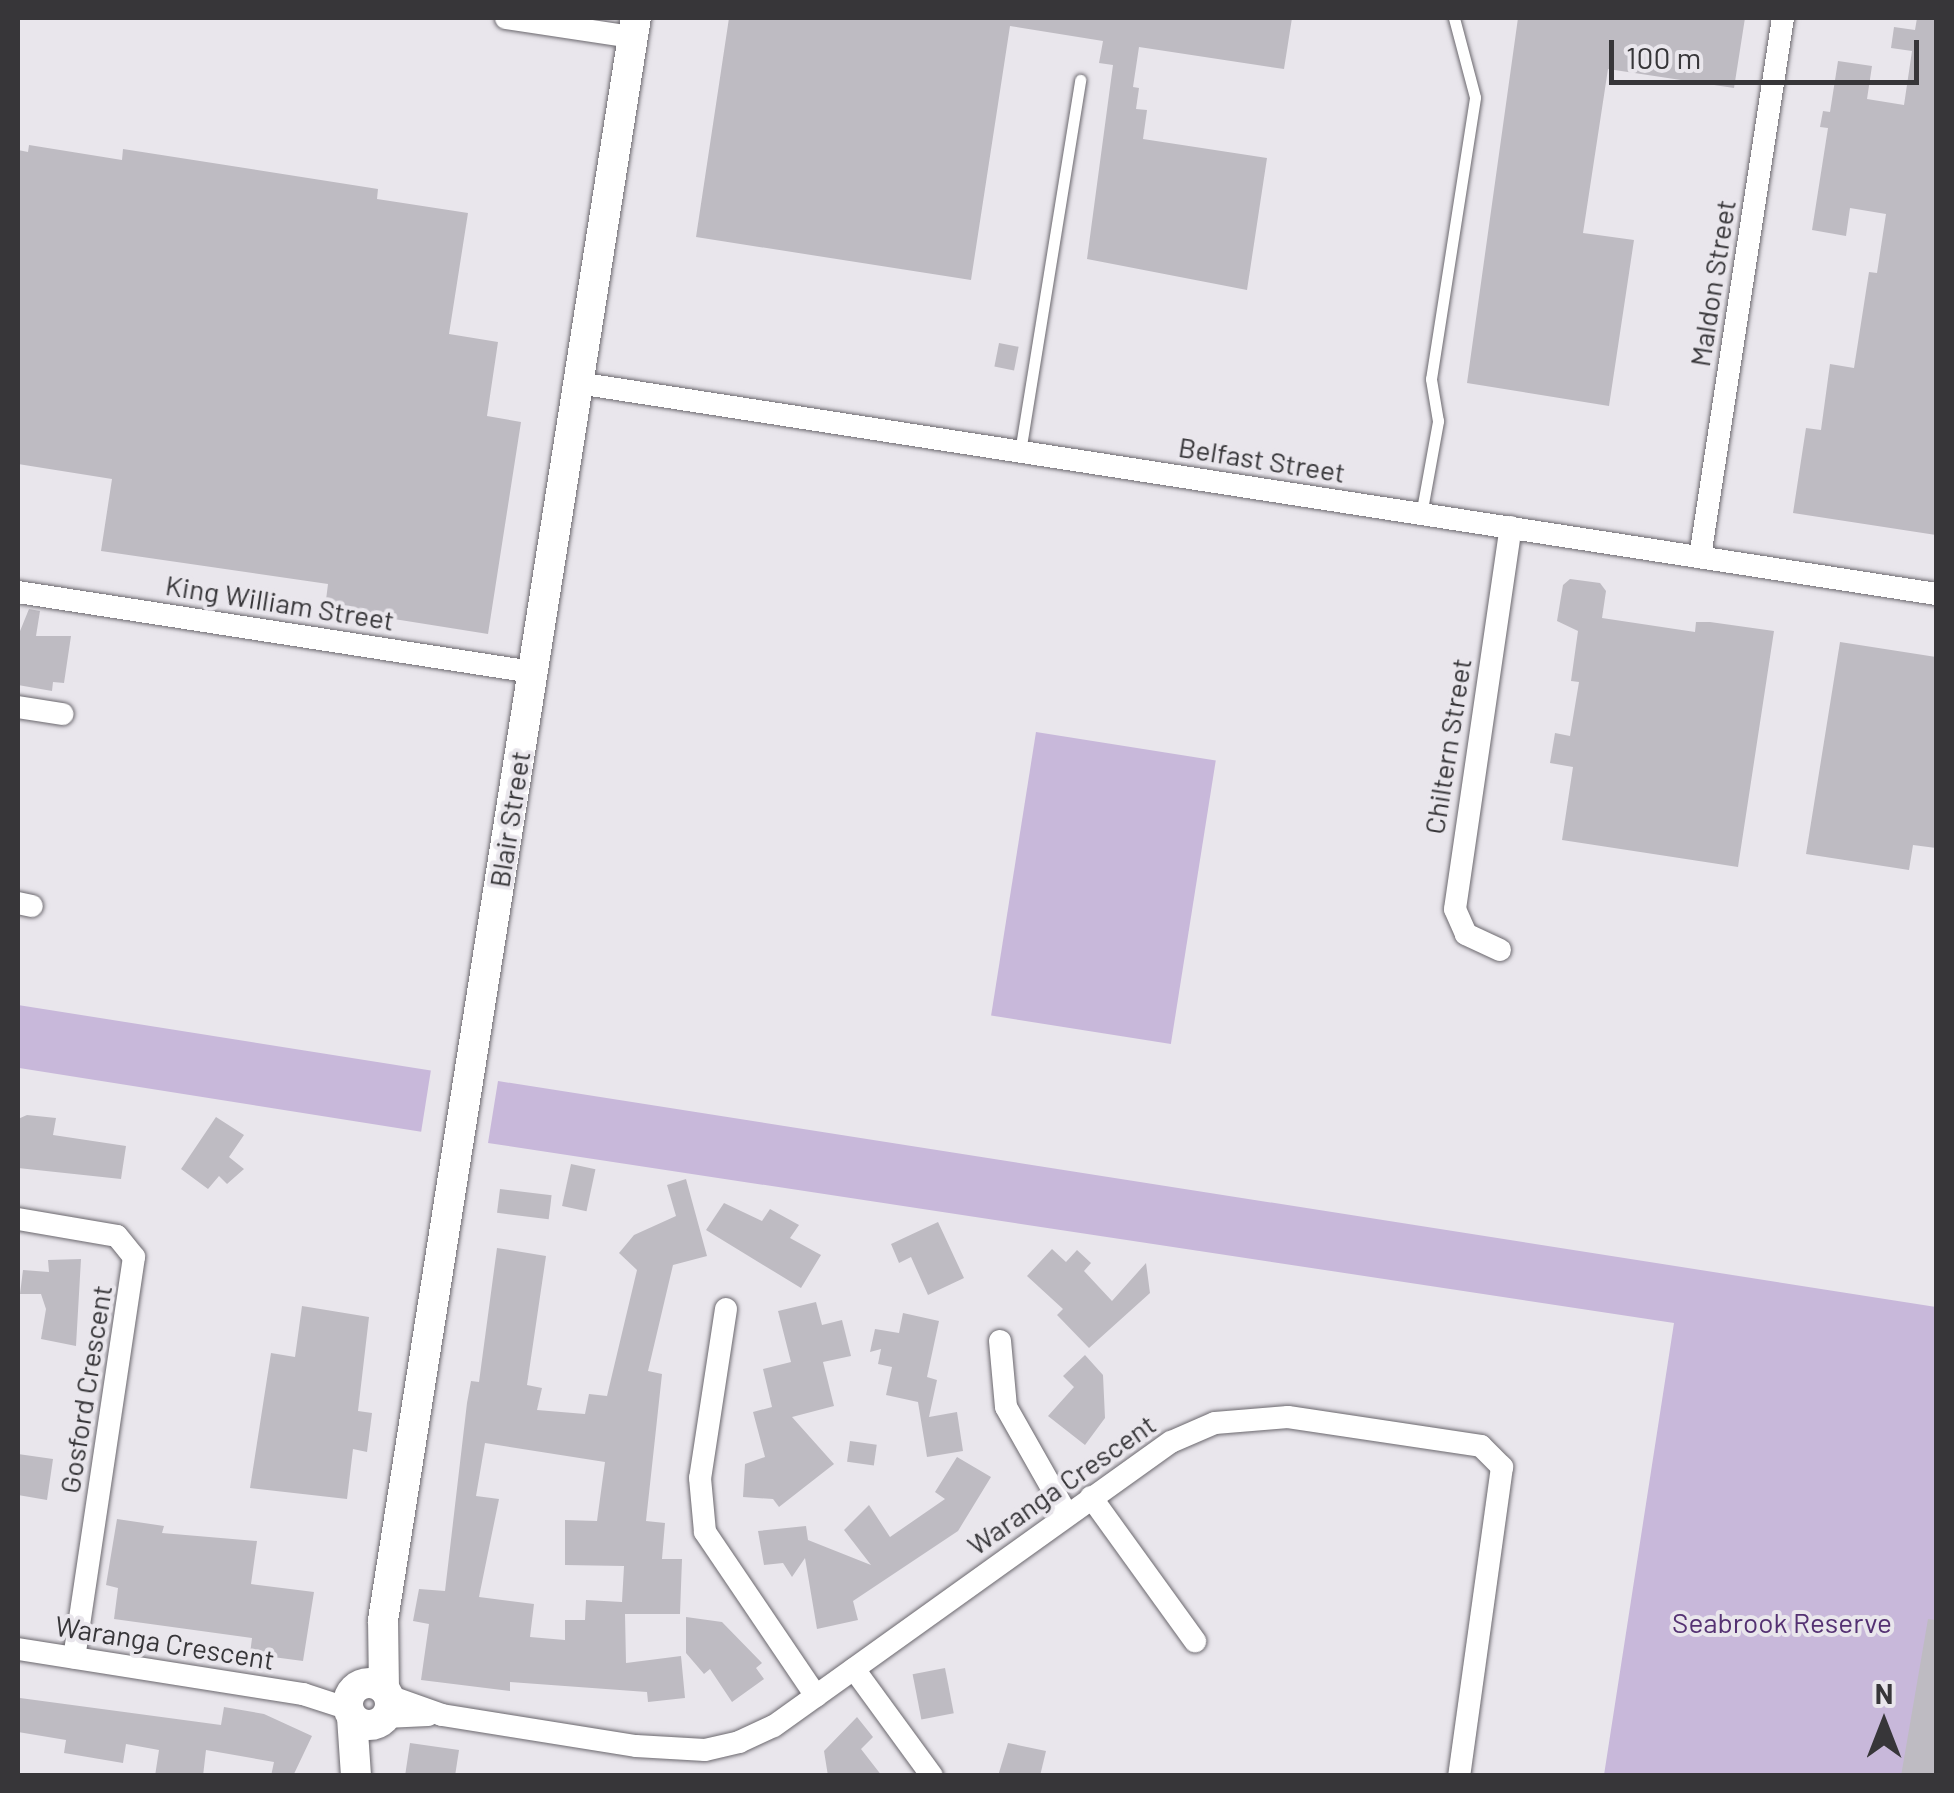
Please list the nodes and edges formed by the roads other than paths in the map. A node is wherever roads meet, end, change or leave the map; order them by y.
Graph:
1 (506, 18) edge
2 (1454, 18) edge
3 (1783, 18) edge
4 (634, 27) edge
5 (1080, 80) dead end
6 (578, 383) junction
7 (1020, 452) junction
8 (1422, 514) junction
9 (1510, 527) junction
10 (1700, 557) junction
11 (18, 592) edge
12 (1936, 594) edge
13 (532, 672) junction
14 (18, 707) edge
15 (62, 714) dead end
16 (1500, 950) dead end
17 (18, 1218) edge
18 (726, 1309) dead end
19 (1000, 1341) dead end
20 (1092, 1496) junction
21 (1067, 1514) junction
22 (1194, 1640) dead end
23 (18, 1649) edge
24 (74, 1658) junction
25 (854, 1669) junction
26 (816, 1696) junction
27 (368, 1703) junction
28 (358, 1776) edge
29 (932, 1776) edge
30 (1459, 1776) edge

1 - 4 street
2 - 8 lane
3 - 10 street, Maldon Street
4 - 6 street, Blair Street
5 - 7 lane
6 - 7 street, Belfast Street
6 - 13 street, Blair Street
7 - 8 street, Belfast Street
8 - 9 street, Belfast Street
9 - 10 street, Belfast Street
9 - 16 street, Chiltern Street
10 - 12 street, Belfast Street
11 - 13 street, King William Street
13 - 27 street, Blair Street
14 - 15 street
17 - 24 street, Gosford Crescent
18 - 26 street
19 - 21 street
20 - 21 street, Waranga Crescent
20 - 22 street
20 - 30 street, Waranga Crescent
21 - 25 street, Waranga Crescent
23 - 24 street, Waranga Crescent
24 - 27 street, Waranga Crescent
25 - 26 street, Waranga Crescent
25 - 29 street
26 - 27 street, Waranga Crescent
27 - 28 street, Blair Street

